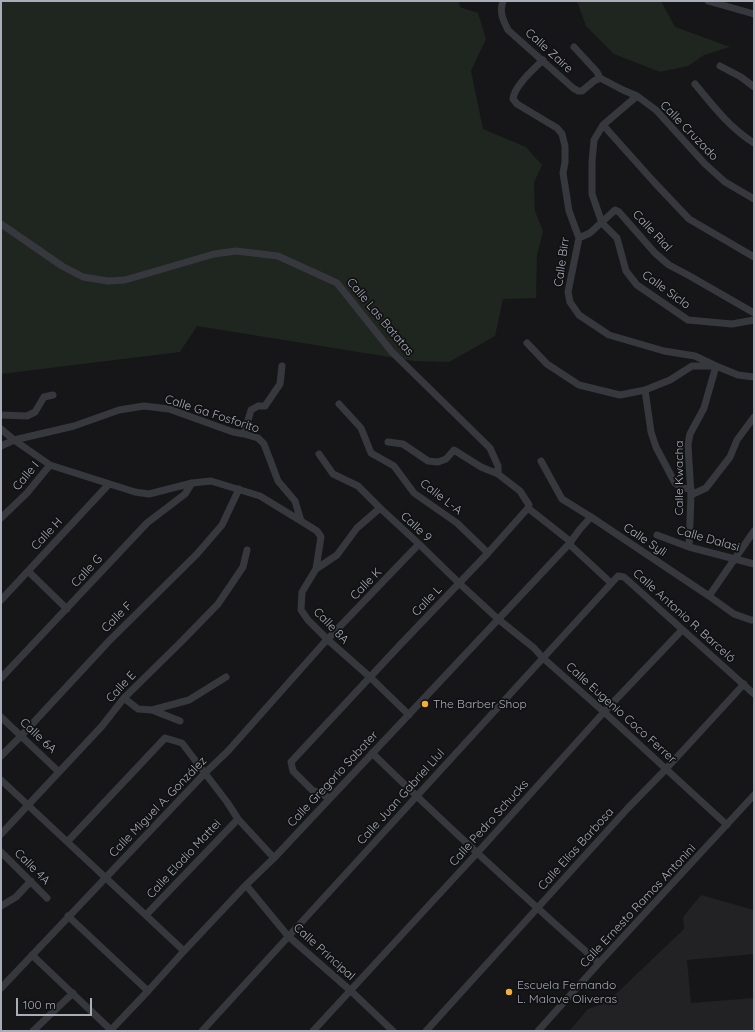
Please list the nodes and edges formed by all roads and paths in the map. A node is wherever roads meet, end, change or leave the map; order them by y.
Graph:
1 (503, 1) edge
2 (708, 1) edge
3 (754, 14) edge
4 (574, 47) dead end
5 (543, 60) junction
6 (720, 66) dead end
7 (600, 78) junction
8 (695, 84) dead end
9 (754, 87) edge
10 (637, 96) junction
11 (603, 125) junction
12 (754, 143) edge
13 (754, 199) edge
14 (602, 223) junction
15 (1, 224) edge
16 (579, 238) junction
17 (754, 257) edge
18 (754, 313) edge
19 (754, 320) edge
20 (527, 343) dead end
21 (282, 366) dead end
22 (716, 366) junction
23 (754, 377) edge
24 (645, 390) junction
25 (53, 395) dead end
26 (339, 404) dead end
27 (1, 415) edge
28 (754, 417) edge
29 (1, 429) edge
30 (244, 434) junction
31 (14, 440) junction
32 (388, 442) dead end
33 (1, 446) edge
34 (319, 454) dead end
35 (541, 461) dead end
36 (50, 465) junction
37 (498, 474) junction
38 (192, 483) junction
39 (109, 484) junction
40 (239, 489) junction
41 (691, 492) junction
42 (380, 508) junction
43 (528, 508) junction
44 (591, 517) junction
45 (1, 518) edge
46 (301, 521) junction
47 (754, 531) edge
48 (657, 535) dead end
49 (570, 543) junction
50 (420, 544) junction
51 (689, 547) junction
52 (247, 550) dead end
53 (488, 553) junction
54 (736, 558) junction
55 (754, 564) edge
56 (316, 569) junction
57 (28, 571) junction
58 (614, 580) junction
59 (459, 583) junction
60 (709, 596) junction
61 (1, 600) edge
62 (67, 609) junction
63 (498, 619) junction
64 (754, 620) edge
65 (682, 630) junction
66 (328, 640) junction
67 (543, 658) junction
68 (226, 677) dead end
69 (1, 678) edge
70 (370, 678) junction
71 (744, 684) junction
72 (754, 694) edge
73 (124, 698) junction
74 (152, 710) junction
75 (604, 712) junction
76 (409, 715) junction
77 (1, 717) edge
78 (180, 721) dead end
79 (20, 736) junction
80 (372, 753) junction
81 (1, 756) edge
82 (666, 769) junction
83 (59, 772) junction
84 (205, 773) junction
85 (1, 780) edge
86 (417, 796) junction
87 (754, 796) edge
88 (330, 798) junction
89 (28, 805) junction
90 (238, 819) junction
91 (728, 825) junction
92 (1, 834) edge
93 (68, 841) junction
94 (1, 852) edge
95 (478, 852) junction
96 (274, 858) junction
97 (105, 878) junction
98 (31, 881) junction
99 (246, 884) junction
100 (47, 898) dead end
101 (1, 906) edge
102 (537, 908) junction
103 (68, 916) junction
104 (146, 916) junction
105 (288, 936) junction
106 (184, 951) junction
107 (32, 956) junction
108 (599, 963) junction
109 (1, 988) edge
110 (148, 991) junction
111 (351, 991) junction
112 (73, 993) junction
113 (33, 1031) edge
114 (111, 1031) edge
115 (202, 1031) edge
116 (313, 1031) edge
117 (393, 1031) edge
118 (426, 1031) edge
119 (538, 1031) edge

1 - 5 street, Calle Zaire
2 - 3 street
4 - 7 street, Calle Cruzado
5 - 7 street, Calle Zaire
5 - 16 street, Calle Birr
6 - 9 street
7 - 10 street, Calle Cruzado
8 - 12 street
10 - 11 street, Calle Siclo
10 - 13 street, Calle Cruzado
11 - 14 street, Calle Siclo
11 - 17 street
14 - 16 street, Calle Rial
14 - 18 street, Calle Rial
14 - 19 street, Calle Siclo
15 - 37 street, Calle Las Batatas
16 - 22 street, Calle Birr
20 - 24 street
21 - 30 street
22 - 23 street, Calle Birr
22 - 24 street
22 - 41 street, Calle Kwacha
24 - 41 street
25 - 27 street
26 - 53 street, Calle L-A
28 - 41 street
29 - 31 street
30 - 31 street, Calle Ga Fosforito
30 - 46 street, Calle Ga Fosforito
31 - 33 street, Calle Ga Fosforito
31 - 36 street
32 - 37 street
34 - 42 street, Calle 9
35 - 44 street, Calle Syli
36 - 39 street
36 - 45 street, Calle I
37 - 43 street
38 - 39 street
38 - 40 street
38 - 62 street, Calle G
39 - 57 street, Calle H
40 - 46 street
40 - 79 street, Calle F
41 - 51 street, Calle Kwacha
42 - 50 street, Calle 9
42 - 56 street, Calle 8A
43 - 49 street
43 - 53 street, Calle L
44 - 49 street, Calle Gregorio Sabater
44 - 60 street, Calle Syli
46 - 56 street
47 - 54 street
48 - 51 street, Calle Dalasi
49 - 58 street
49 - 63 street, Calle Gregorio Sabater
50 - 59 street, Calle 9
50 - 66 street, Calle K
51 - 54 street, Calle Dalasi
52 - 73 street, Calle E
53 - 59 street, Calle L
54 - 55 street, Calle Dalasi
54 - 60 street
56 - 66 street, Calle 8A
57 - 61 street, Calle H
57 - 62 street
58 - 65 street, Calle Antonio R. Barceló
58 - 67 street, Calle Juan Gabriel Llul
59 - 63 street, Calle 9
59 - 70 street, Calle L
60 - 64 street, Calle Syli
62 - 69 street, Calle G
63 - 67 street, Calle Eugenio Coco Ferrer
63 - 76 street, Calle Gregorio Sabater
65 - 71 street, Calle Antonio R. Barceló
65 - 75 street, Calle Pedro Schucks
66 - 70 street, Calle 8A
66 - 84 street, Calle Miguel A. González
67 - 75 street, Calle Eugenio Coco Ferrer
67 - 86 street, Calle Juan Gabriel Llul
68 - 74 street
70 - 76 street, Calle 8A
70 - 88 street, Calle L
71 - 72 street, Calle Antonio R. Barceló
71 - 82 street, Calle Elías Barbosa
73 - 74 street
73 - 83 street, Calle E
74 - 78 street
75 - 82 street, Calle Eugenio Coco Ferrer
75 - 95 street, Calle Pedro Schucks
76 - 80 street, Calle Gregorio Sabater
77 - 79 street, Calle 6A
79 - 81 street, Calle F
79 - 83 street, Calle 6A
80 - 86 street
80 - 88 street, Calle Gregorio Sabater
82 - 91 street, Calle Eugenio Coco Ferrer
82 - 102 street, Calle Elías Barbosa
83 - 89 street, Calle E
84 - 90 street
84 - 93 street
84 - 97 street, Calle Miguel A. González
85 - 89 street
86 - 95 street
86 - 105 street, Calle Juan Gabriel Llul
87 - 91 street, Calle Ernesto Ramos Antonini
88 - 96 street, Calle Gregorio Sabater
89 - 92 street, Calle E
89 - 93 street
90 - 96 street
90 - 104 street, Calle Eladio Mattei
91 - 108 street, Calle Ernesto Ramos Antonini
93 - 97 street
94 - 98 street, Calle 4A
95 - 102 street
95 - 111 street, Calle Pedro Schucks
96 - 99 street, Calle Gregorio Sabater
97 - 103 street, Calle Miguel A. González
97 - 104 street
98 - 100 street, Calle 4A
98 - 101 street
99 - 105 street, Calle Principal
99 - 106 street, Calle Gregorio Sabater
102 - 108 street
102 - 118 street, Calle Elías Barbosa
103 - 107 street, Calle Miguel A. González
103 - 110 street
104 - 106 street
105 - 111 street, Calle Principal
105 - 115 street, Calle Juan Gabriel Llul
106 - 110 street, Calle Gregorio Sabater
107 - 109 street, Calle Miguel A. González
107 - 112 street
108 - 119 street, Calle Ernesto Ramos Antonini
110 - 114 street, Calle Gregorio Sabater
111 - 116 street, Calle Pedro Schucks
111 - 117 street, Calle Principal
112 - 113 street
112 - 114 street

